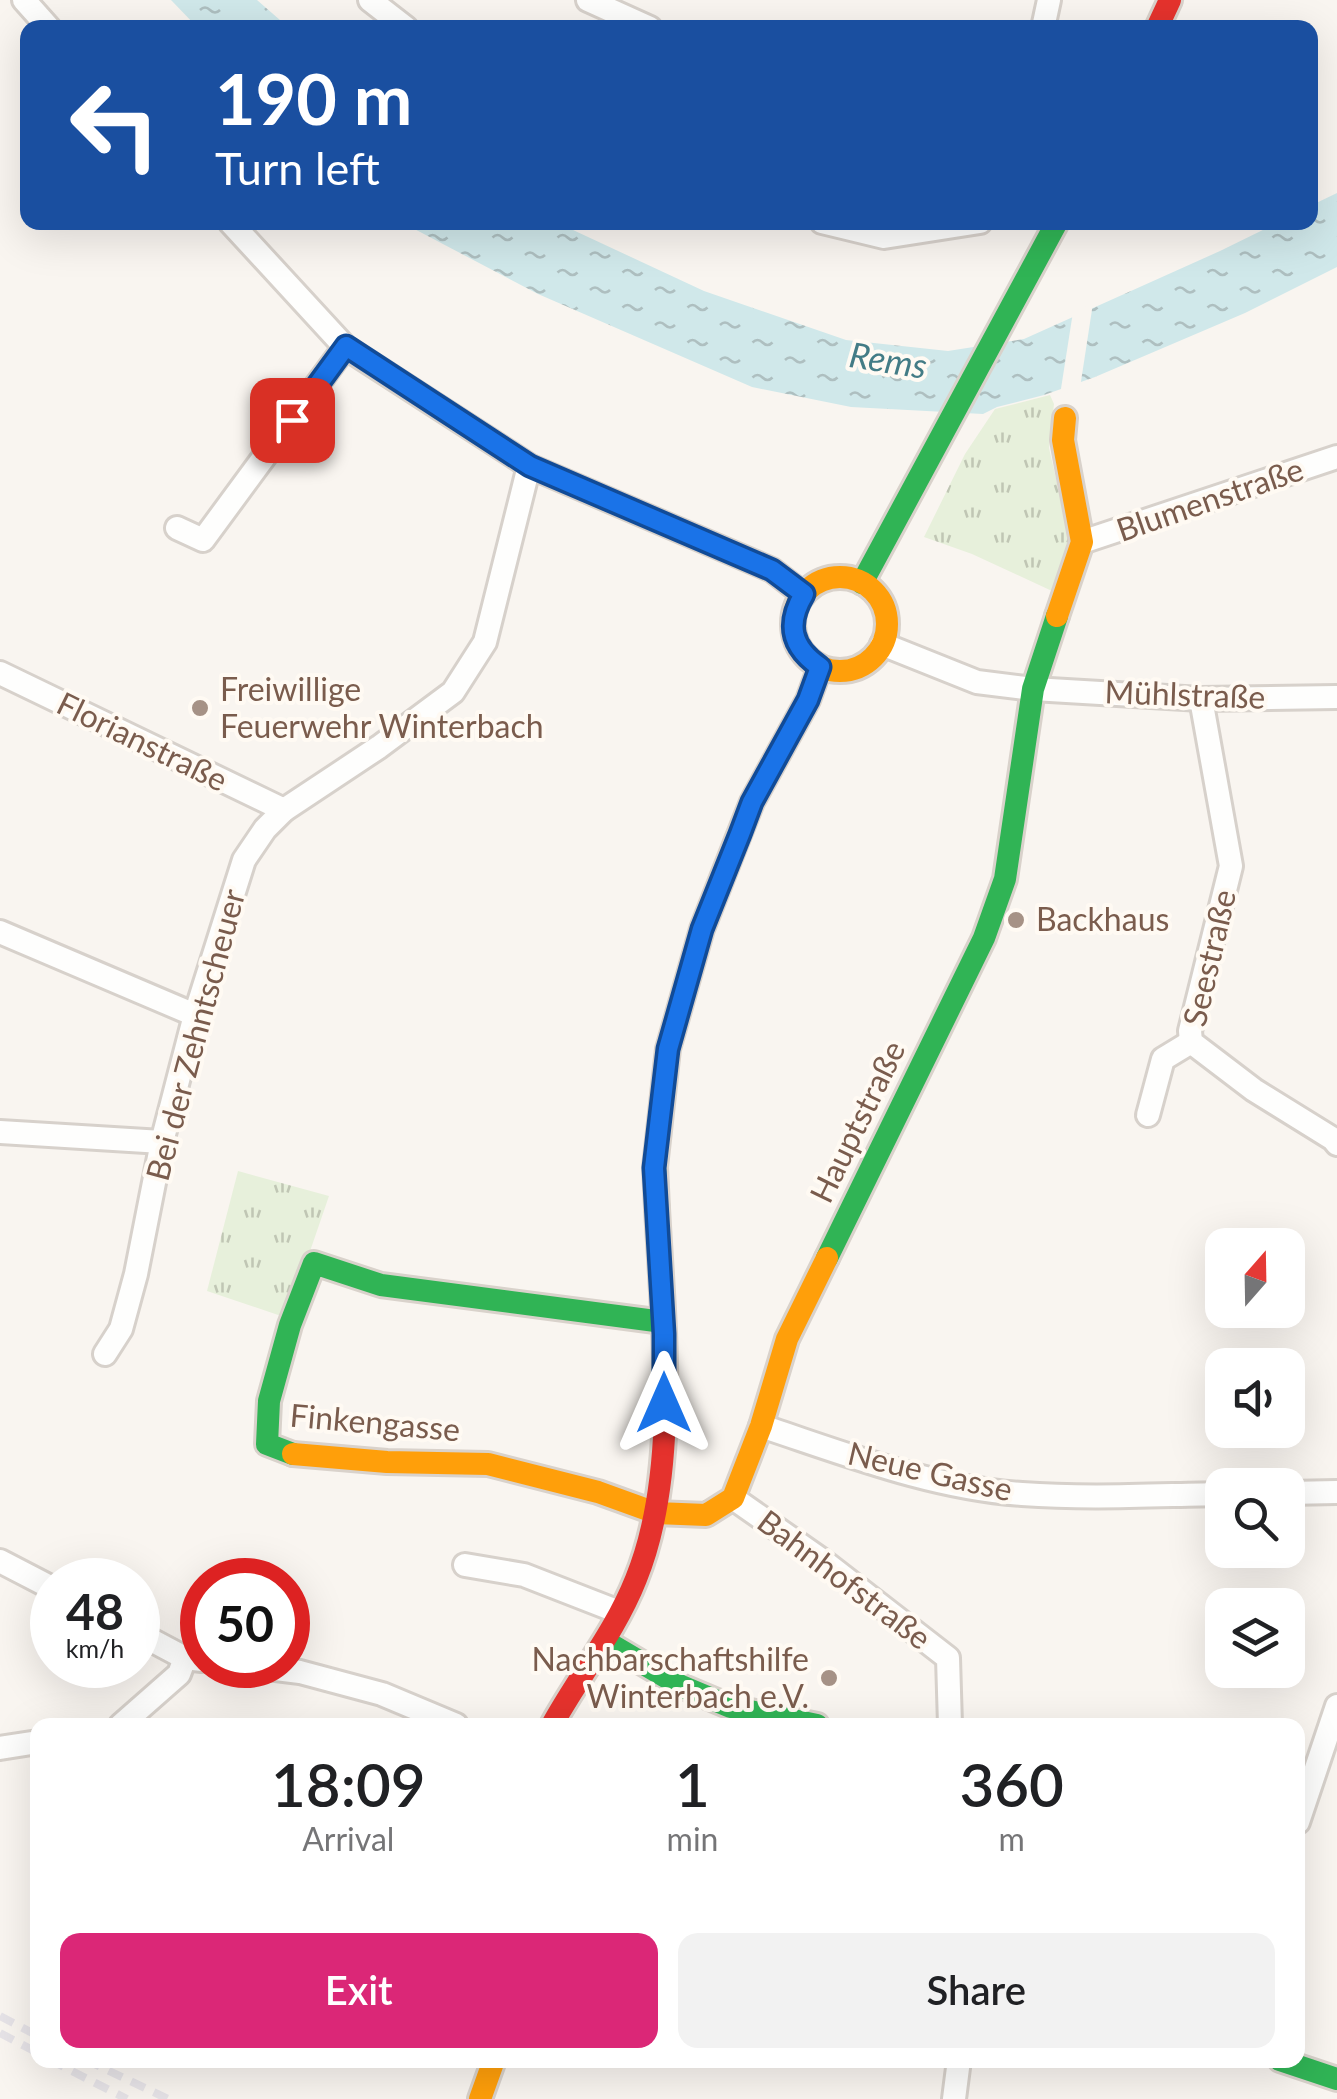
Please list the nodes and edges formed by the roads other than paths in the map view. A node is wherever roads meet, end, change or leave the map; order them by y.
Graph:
1 (24, 0) edge
2 (370, 0) edge
3 (588, 0) edge
4 (42, 20) edge
5 (396, 20) edge
6 (632, 20) edge
7 (237, 230) edge
8 (855, 230) edge
9 (929, 230) edge
10 (1052, 230) edge
11 (346, 346) junction
12 (1065, 418) dead end
13 (1337, 457) edge
14 (530, 466) junction
15 (178, 528) dead end
16 (1082, 542) junction
17 (862, 583) junction
18 (804, 594) junction
19 (882, 644) junction
20 (820, 667) junction
21 (0, 673) edge
22 (1033, 689) junction
23 (1337, 697) edge
24 (1201, 699) junction
25 (284, 810) junction
26 (0, 932) edge
27 (195, 1016) junction
28 (1192, 1042) junction
29 (1148, 1116) dead end
30 (0, 1132) edge
31 (162, 1142) junction
32 (1337, 1144) edge
33 (663, 1322) junction
34 (104, 1354) dead end
35 (762, 1426) junction
36 (1337, 1492) edge
37 (1305, 1493) edge
38 (1205, 1494) edge
39 (733, 1498) junction
40 (656, 1512) junction
41 (0, 1561) edge
42 (465, 1565) dead end
43 (30, 1577) edge
44 (620, 1612) junction
45 (605, 1642) junction
46 (180, 1673) edge
47 (310, 1675) edge
48 (1337, 1706) edge
49 (129, 1718) edge
50 (439, 1718) edge
51 (556, 1718) edge
52 (785, 1718) edge
53 (950, 1718) edge
54 (30, 1743) edge
55 (0, 1748) edge
56 (1330, 1749) edge
57 (1305, 1806) edge
58 (491, 2068) edge
59 (958, 2068) edge
60 (1304, 2068) edge
61 (1337, 2079) edge
62 (480, 2099) edge
63 (954, 2099) edge

1 - 4 street
2 - 5 street
3 - 6 street
7 - 11 street
8 - 9 street
10 - 17 street
11 - 14 street
11 - 15 street
12 - 16 street
13 - 16 street, Blumenstraße
14 - 18 street
14 - 25 street, Bei der Zehntscheuer
16 - 22 street, Hauptstraße
17 - 18 street
17 - 19 street
18 - 20 street
19 - 20 street
19 - 22 street, Mühlstraße
20 - 33 street
21 - 25 street, Florianstraße
22 - 24 street, Mühlstraße
22 - 35 street, Hauptstraße
23 - 24 street, Mühlstraße
24 - 28 street, Seestraße
25 - 27 street, Bei der Zehntscheuer
26 - 27 street
27 - 31 street, Bei der Zehntscheuer
28 - 29 street
28 - 32 street, Seestraße
30 - 31 street
31 - 34 street, Bei der Zehntscheuer
33 - 40 street
33 - 40 street, Finkengasse
35 - 38 street, Neue Gasse
35 - 39 street, Hauptstraße
36 - 37 street
39 - 40 street
39 - 53 street, Bahnhofstraße
40 - 44 street
41 - 43 street
42 - 44 street
44 - 45 street
45 - 51 street
45 - 52 street
46 - 49 street
47 - 50 street
48 - 56 street
54 - 55 street
56 - 57 street
58 - 62 street
59 - 63 street
60 - 61 street

